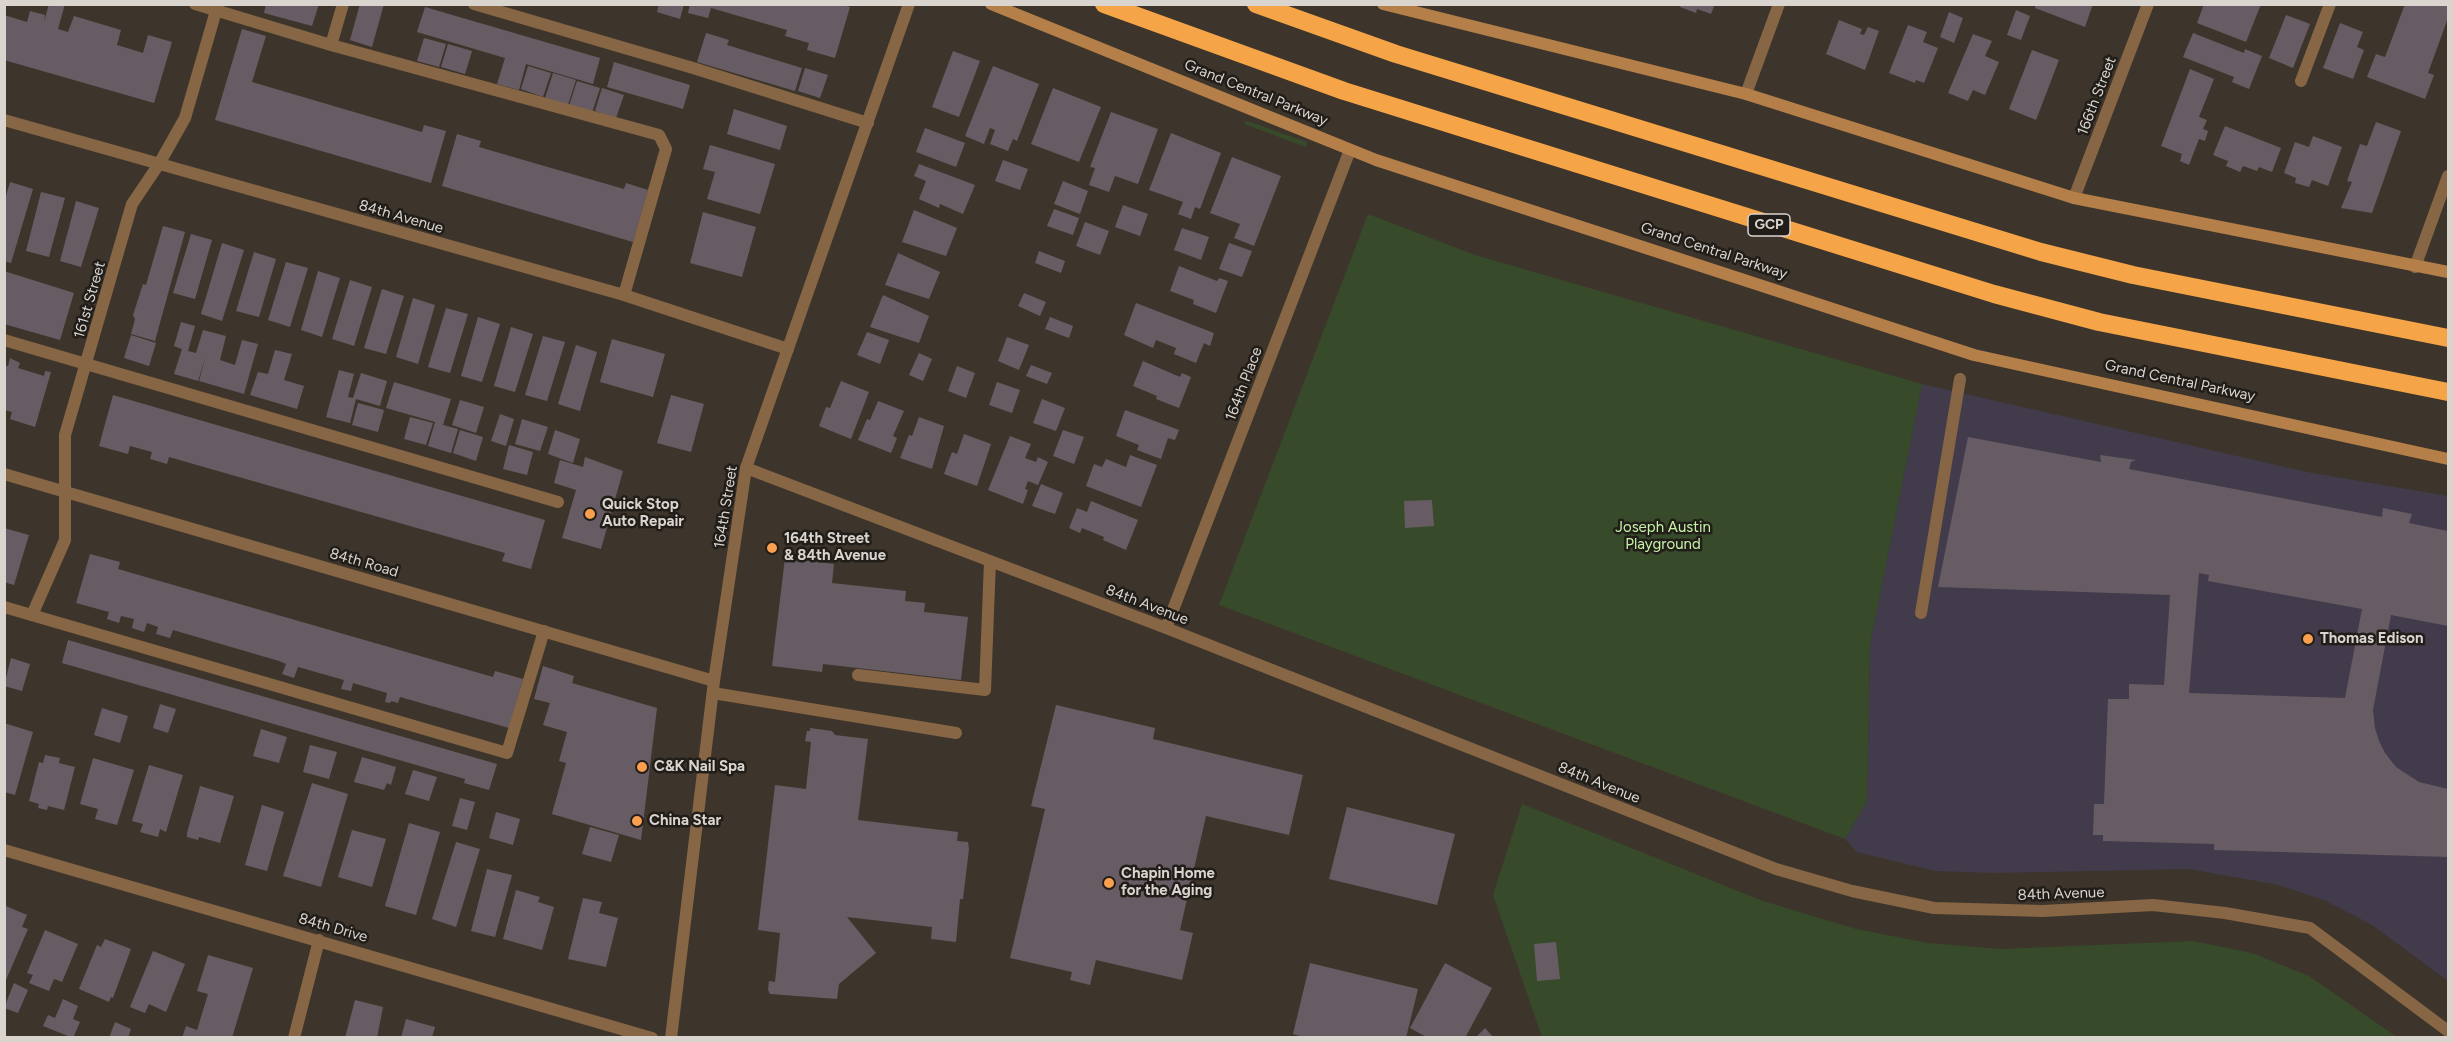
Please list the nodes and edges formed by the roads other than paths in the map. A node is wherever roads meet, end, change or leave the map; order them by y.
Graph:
1 (195, 4) edge
2 (343, 4) edge
3 (474, 4) edge
4 (909, 4) edge
5 (991, 4) edge
6 (1104, 4) edge
7 (1256, 4) edge
8 (1383, 4) edge
9 (1779, 4) edge
10 (2148, 4) edge
11 (2330, 4) edge
12 (1400, 7) edge
13 (217, 8) edge
14 (331, 45) junction
15 (2301, 81) dead end
16 (1746, 94) junction
17 (4, 120) edge
18 (868, 123) junction
19 (1350, 150) junction
20 (159, 164) junction
21 (2448, 176) edge
22 (2074, 198) junction
23 (2415, 267) junction
24 (2448, 272) edge
25 (624, 295) junction
26 (2448, 338) edge
27 (4, 340) edge
28 (788, 349) junction
29 (87, 364) junction
30 (1960, 379) dead end
31 (2448, 392) edge
32 (2448, 459) edge
33 (746, 468) junction
34 (4, 474) edge
35 (65, 491) junction
36 (558, 502) dead end
37 (990, 561) junction
38 (4, 607) edge
39 (1921, 614) dead end
40 (32, 615) junction
41 (1166, 628) junction
42 (543, 631) junction
43 (858, 675) dead end
44 (714, 687) junction
45 (956, 733) dead end
46 (4, 850) edge
47 (319, 940) junction
48 (2448, 1031) edge
49 (294, 1038) edge
50 (652, 1038) edge
51 (671, 1038) edge

1 - 13 street
2 - 14 street
3 - 18 street
4 - 18 street, 164th Street
5 - 19 main road, Grand Central Parkway
6 - 31 highway, Grand Central Parkway / GCP
7 - 26 highway
8 - 12 main road
9 - 16 street
10 - 22 street, 166th Street
11 - 15 street
12 - 16 main road
13 - 14 street
13 - 20 street, 161st Street
14 - 25 street
16 - 22 main road
17 - 20 street, 84th Avenue
18 - 28 street, 164th Street
19 - 32 main road, Grand Central Parkway
19 - 41 street, 164th Place
20 - 25 street, 84th Avenue
20 - 29 street, 161st Street
21 - 23 street
22 - 23 main road
23 - 24 main road
25 - 28 street, 84th Avenue
27 - 29 street
28 - 33 street, 164th Street
29 - 35 street, 161st Street
29 - 36 street
30 - 39 street
33 - 37 street, 84th Avenue
33 - 44 street, 164th Street
34 - 35 street, 84th Road
35 - 40 street, 161st Street
35 - 42 street, 84th Road
37 - 41 street, 84th Avenue
37 - 43 street
38 - 40 street
40 - 42 street
41 - 48 street, 84th Avenue
42 - 44 street, 84th Road
44 - 45 street, 84th Road
44 - 51 street, 164th Street
46 - 47 street, 84th Drive
47 - 49 street
47 - 50 street, 84th Drive

